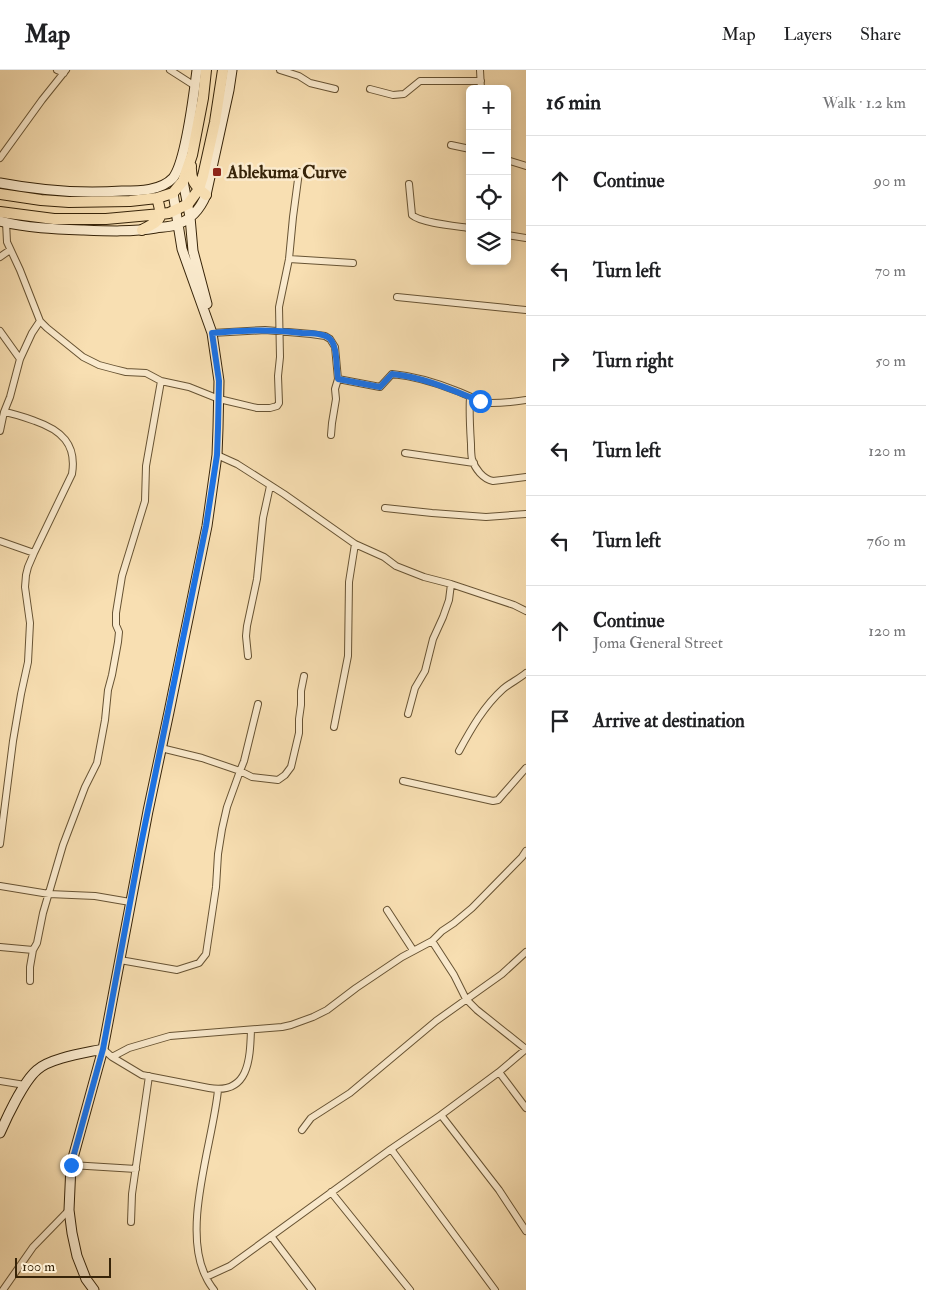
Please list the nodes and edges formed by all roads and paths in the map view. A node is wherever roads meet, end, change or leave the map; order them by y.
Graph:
1 (57, 70) edge
2 (170, 70) edge
3 (197, 70) edge
4 (206, 70) edge
5 (223, 70) edge
6 (232, 70) edge
7 (280, 70) edge
8 (480, 70) edge
9 (65, 72) edge
10 (481, 85) edge
11 (195, 86) junction
12 (370, 88) dead end
13 (335, 89) dead end
14 (452, 145) dead end
15 (466, 148) edge
16 (192, 156) junction
17 (0, 158) edge
18 (511, 161) edge
19 (526, 166) edge
20 (299, 172) dead end
21 (183, 181) junction
22 (0, 183) edge
23 (409, 184) dead end
24 (202, 192) junction
25 (173, 193) junction
26 (0, 194) edge
27 (62, 197) junction
28 (157, 198) junction
29 (188, 204) junction
30 (175, 210) junction
31 (0, 212) edge
32 (161, 214) junction
33 (190, 218) junction
34 (29, 221) junction
35 (3, 222) edge
36 (178, 225) junction
37 (466, 227) edge
38 (142, 230) junction
39 (511, 236) edge
40 (526, 238) edge
41 (4, 241) edge
42 (10, 250) junction
43 (0, 257) edge
44 (289, 259) junction
45 (353, 263) dead end
46 (397, 297) dead end
47 (526, 310) edge
48 (40, 321) junction
49 (211, 329) junction
50 (0, 331) edge
51 (280, 331) junction
52 (20, 359) junction
53 (338, 379) junction
54 (161, 380) junction
55 (470, 397) junction
56 (219, 399) junction
57 (526, 400) edge
58 (4, 412) junction
59 (0, 431) edge
60 (332, 435) dead end
61 (404, 453) dead end
62 (217, 455) junction
63 (474, 463) junction
64 (526, 477) edge
65 (270, 486) junction
66 (385, 508) dead end
67 (526, 514) edge
68 (0, 541) edge
69 (355, 544) junction
70 (34, 553) junction
71 (451, 584) junction
72 (526, 611) edge
73 (248, 656) dead end
74 (526, 673) edge
75 (304, 676) dead end
76 (258, 704) dead end
77 (408, 714) dead end
78 (334, 727) dead end
79 (161, 748) junction
80 (458, 751) dead end
81 (526, 768) edge
82 (240, 771) junction
83 (404, 782) dead end
84 (0, 844) edge
85 (525, 856) edge
86 (0, 886) edge
87 (49, 894) junction
88 (130, 902) junction
89 (387, 910) dead end
90 (432, 941) junction
91 (0, 948) edge
92 (33, 950) junction
93 (413, 950) junction
94 (526, 952) edge
95 (120, 960) junction
96 (30, 982) dead end
97 (466, 999) junction
98 (252, 1030) junction
99 (103, 1049) junction
100 (526, 1049) edge
101 (112, 1057) junction
102 (499, 1072) junction
103 (149, 1076) junction
104 (0, 1081) edge
105 (25, 1085) junction
106 (218, 1090) junction
107 (526, 1108) edge
108 (441, 1115) junction
109 (302, 1130) dead end
110 (0, 1133) edge
111 (391, 1149) junction
112 (71, 1165) junction
113 (136, 1169) junction
114 (331, 1192) junction
115 (69, 1210) junction
116 (131, 1222) dead end
117 (526, 1231) edge
118 (271, 1236) junction
119 (206, 1277) junction
120 (3, 1290) edge
121 (94, 1290) edge
122 (214, 1290) edge
123 (312, 1290) edge
124 (410, 1290) edge
125 (495, 1290) edge

1 - 9 street
2 - 11 street
3 - 11 street
4 - 16 main road
5 - 24 main road
6 - 24 street
7 - 13 street
8 - 10 street
9 - 17 street
10 - 12 street
11 - 27 street
14 - 15 street
16 - 21 main road
16 - 24 main road
18 - 19 street
20 - 44 street
21 - 25 main road
21 - 29 street
22 - 27 street
23 - 37 street
24 - 29 main road
24 - 33 street
25 - 28 main road
25 - 30 street
26 - 27 main road
27 - 28 main road
28 - 32 main road
29 - 30 main road
29 - 33 street
30 - 32 main road
30 - 36 street
31 - 34 main road
32 - 34 main road
32 - 38 main road
33 - 36 street
33 - 49 street
34 - 35 street
34 - 38 street
35 - 41 street
36 - 38 street
36 - 49 street
39 - 40 street
41 - 42 street
42 - 43 street
42 - 48 street
44 - 45 street
44 - 51 street
46 - 47 street
48 - 52 street
48 - 54 street
49 - 51 street
49 - 56 street
50 - 52 street
51 - 53 street
51 - 56 street
52 - 58 street
53 - 55 street
53 - 60 street
54 - 56 street
54 - 87 street
55 - 57 street
55 - 63 street
56 - 62 street
58 - 59 street
58 - 70 street
61 - 63 street
62 - 65 street
62 - 79 street
63 - 64 street
65 - 69 street
65 - 73 street
66 - 67 street
68 - 70 street
69 - 71 street
69 - 78 street
70 - 84 street
71 - 72 street
71 - 77 street
74 - 80 street
75 - 82 street
76 - 82 street
79 - 82 street
79 - 88 street
81 - 83 street
82 - 95 street
85 - 90 street
86 - 87 street
87 - 88 street
87 - 92 street
88 - 95 street
89 - 93 street
90 - 93 street
90 - 97 street
91 - 92 street
92 - 96 street
93 - 98 street
94 - 97 street
95 - 99 street
97 - 100 street
97 - 109 street
98 - 101 street
98 - 106 street
99 - 101 street
99 - 105 street
99 - 112 street
100 - 102 street
101 - 103 street
102 - 107 street
102 - 108 street
103 - 106 street
103 - 113 street
104 - 105 street
105 - 110 street
106 - 119 street
108 - 111 street
108 - 117 street
111 - 114 street
111 - 125 street
112 - 113 street
112 - 115 street
113 - 116 street
114 - 118 street
114 - 124 street
115 - 120 street
115 - 121 street
118 - 119 street
118 - 123 street
119 - 122 street

